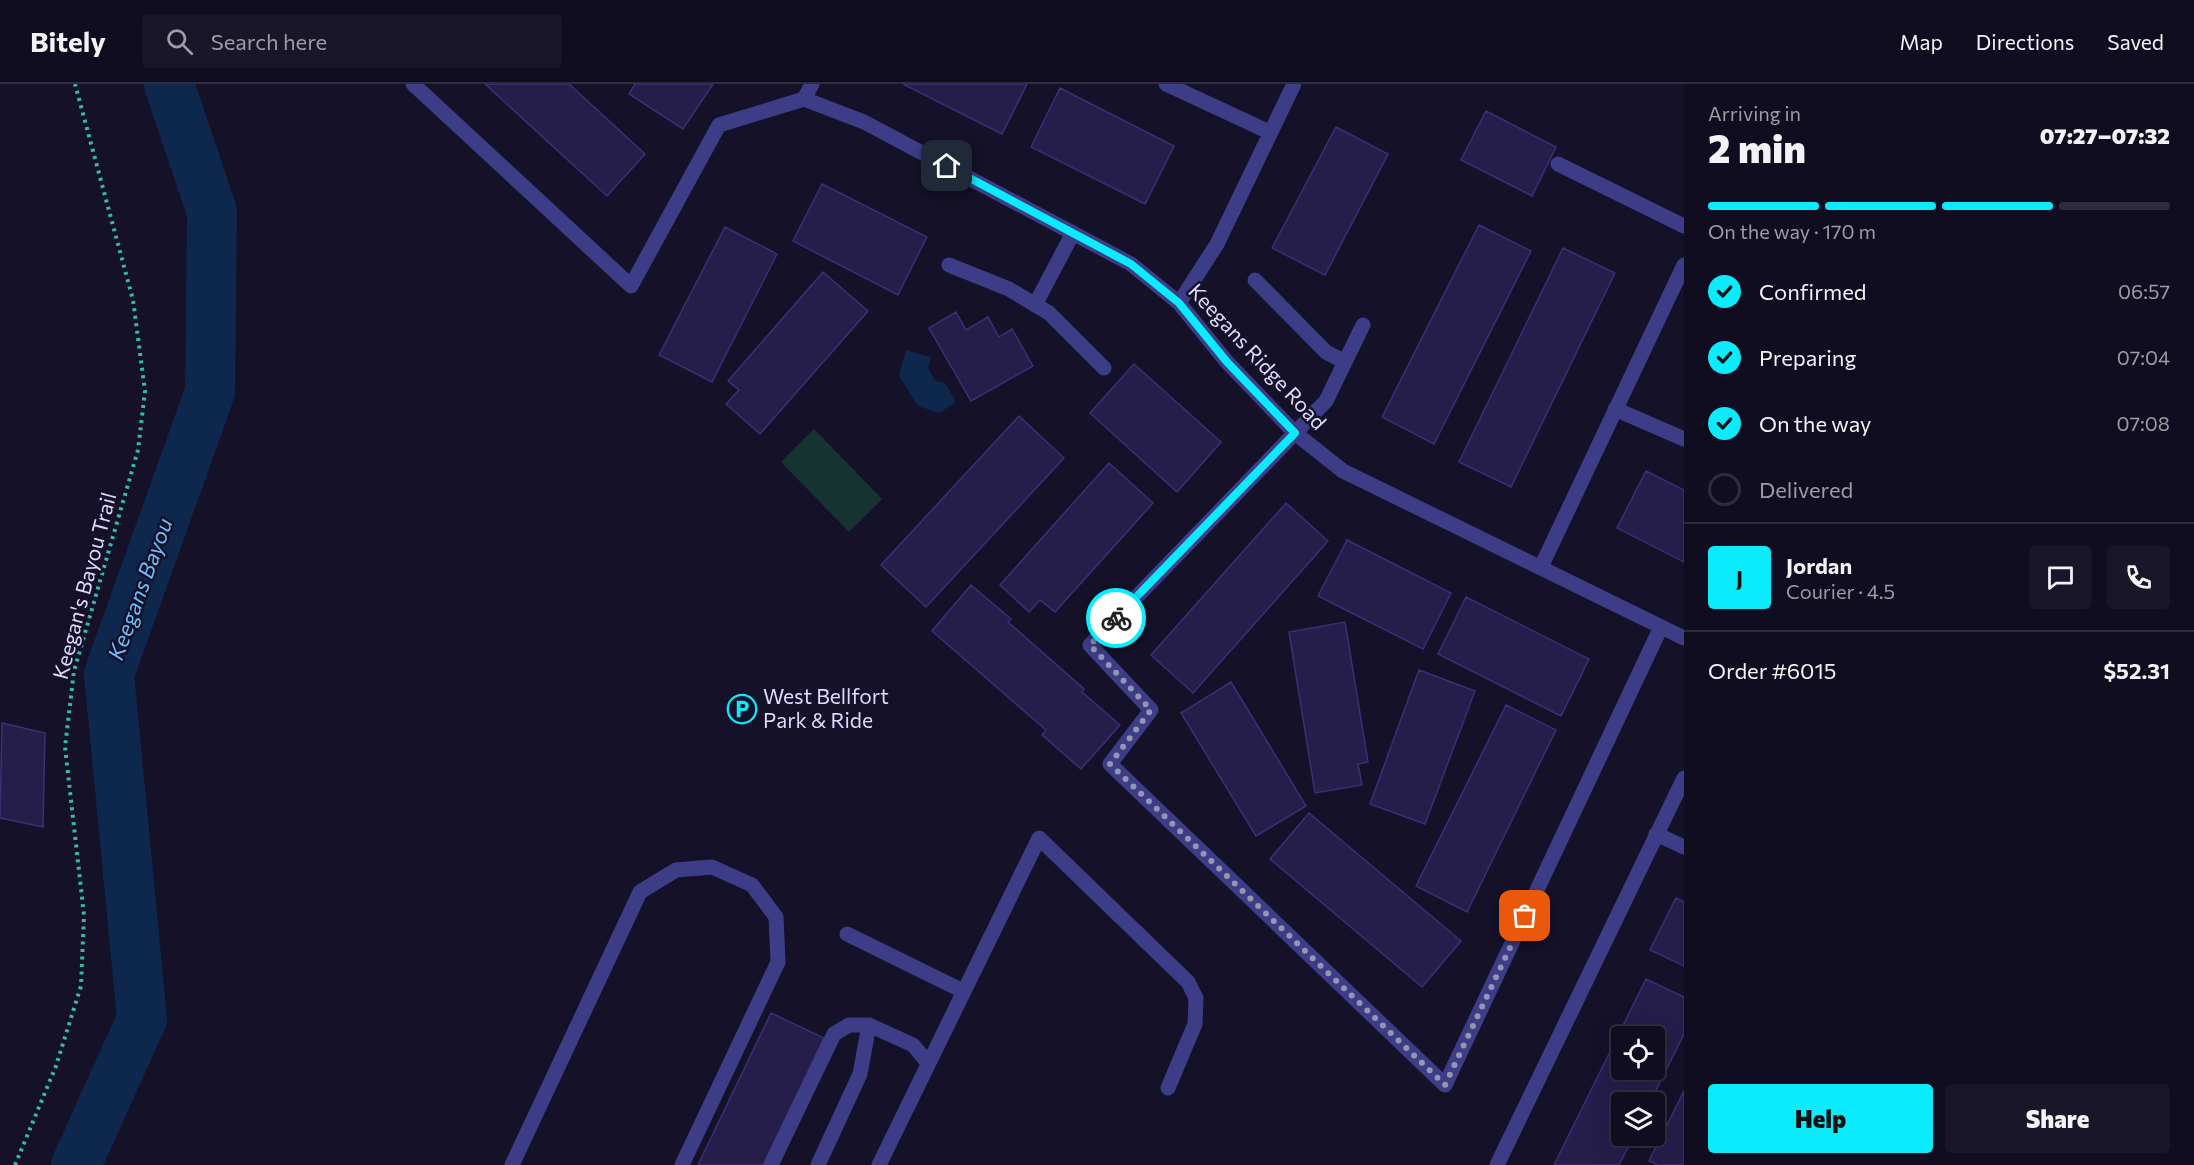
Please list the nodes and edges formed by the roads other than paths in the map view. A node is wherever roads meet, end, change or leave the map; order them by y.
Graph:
1 (413, 84) edge
2 (812, 84) edge
3 (1166, 84) edge
4 (1294, 84) edge
5 (804, 99) junction
6 (1269, 132) junction
7 (1558, 164) dead end
8 (1684, 226) edge
9 (1073, 233) junction
10 (949, 265) dead end
11 (1684, 265) edge
12 (1255, 280) dead end
13 (1179, 303) junction
14 (1035, 305) junction
15 (1363, 325) dead end
16 (1345, 362) junction
17 (1104, 368) dead end
18 (1615, 410) junction
19 (1295, 433) junction
20 (1684, 439) edge
21 (1540, 567) junction
22 (1661, 627) junction
23 (1684, 638) edge
24 (1684, 778) edge
25 (1656, 834) junction
26 (1684, 848) edge
27 (847, 934) dead end
28 (963, 991) junction
29 (869, 1025) junction
30 (928, 1063) junction
31 (1168, 1088) dead end
32 (512, 1165) edge
33 (682, 1165) edge
34 (771, 1165) edge
35 (818, 1165) edge
36 (879, 1165) edge
37 (1497, 1165) edge

1 - 5 street
2 - 5 street
3 - 6 street
4 - 6 street
5 - 9 street, Keegans Ridge Road
6 - 13 street
7 - 8 street
9 - 13 street, Keegans Ridge Road
9 - 14 street
10 - 14 street
11 - 18 street
12 - 16 street
13 - 19 street, Keegans Ridge Road
14 - 17 street
15 - 16 street
16 - 19 street
18 - 20 street
18 - 21 street
19 - 21 street, Keegans Ridge Road
19 - 22 street
21 - 22 street, Keegans Ridge Road
22 - 23 street, Keegans Ridge Road
24 - 25 street
25 - 26 street
25 - 37 street
27 - 28 street
28 - 30 street
28 - 31 street
29 - 30 street
29 - 34 street
29 - 35 street
30 - 36 street
32 - 33 street

